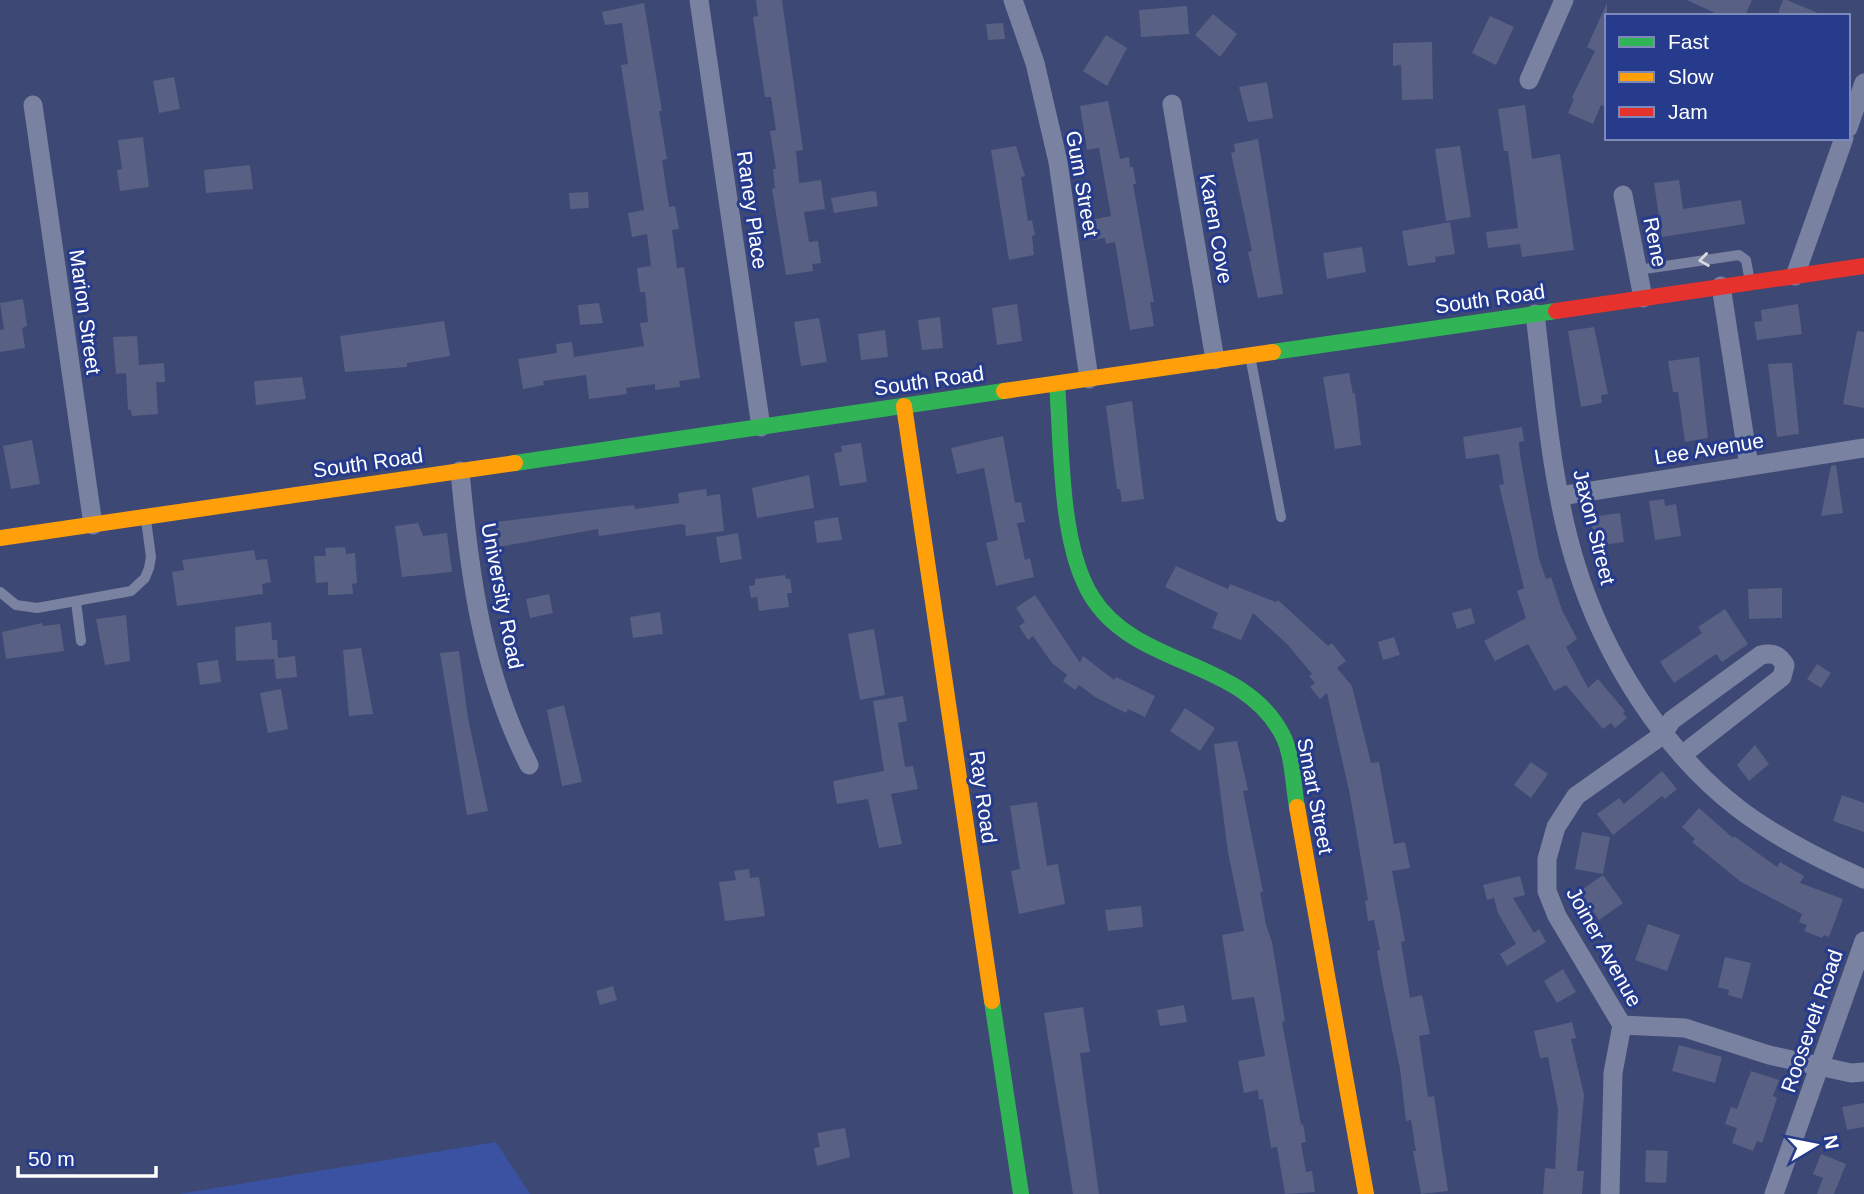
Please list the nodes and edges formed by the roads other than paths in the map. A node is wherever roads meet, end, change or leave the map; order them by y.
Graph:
1 (699, 0) edge
2 (1013, 0) edge
3 (1564, 0) edge
4 (1528, 80) dead end
5 (1864, 83) edge
6 (1172, 104) dead end
7 (33, 105) dead end
8 (1850, 122) edge
9 (1843, 140) edge
10 (1623, 195) dead end
11 (1864, 266) edge
12 (1638, 270) junction
13 (1796, 276) junction
14 (1750, 282) junction
15 (1721, 286) junction
16 (1643, 298) junction
17 (1535, 314) junction
18 (1250, 355) junction
19 (1215, 360) junction
20 (1089, 379) junction
21 (1057, 384) junction
22 (904, 406) junction
23 (761, 427) junction
24 (1864, 448) edge
25 (1749, 466) junction
26 (460, 471) junction
27 (1560, 496) junction
28 (146, 517) junction
29 (1282, 517) dead end
30 (93, 525) junction
31 (0, 538) edge
32 (0, 593) edge
33 (76, 602) junction
34 (81, 641) dead end
35 (1665, 732) junction
36 (1682, 755) junction
37 (529, 765) dead end
38 (1864, 879) edge
39 (1864, 941) edge
40 (1622, 1025) junction
41 (1821, 1067) junction
42 (1864, 1072) edge
43 (1020, 1194) edge
44 (1366, 1194) edge
45 (1610, 1194) edge
46 (1774, 1194) edge

1 - 23 street, Raney Place
2 - 20 street, Gum Street
3 - 4 street
5 - 8 street
6 - 19 street, Karen Cove
7 - 30 street, Marion Street
9 - 13 street
10 - 12 street, Rene
11 - 13 street, South Road
14 -> 12 lane
12 - 16 street, Rene
13 - 14 street, South Road
14 - 15 street, South Road
15 - 16 street, South Road
15 - 25 street
16 - 17 street, South Road
17 - 18 street, South Road
17 - 27 street, Jaxon Street
18 - 19 street, South Road
18 - 29 lane
19 - 20 street, South Road
20 - 21 street, South Road
21 - 22 street, South Road
21 - 44 street, Smart Street
22 - 23 street, South Road
22 - 43 street, Ray Road
23 - 26 street, South Road
24 - 25 street, Lee Avenue
25 - 27 street, Lee Avenue
26 - 28 street, South Road
26 - 37 street, University Road
27 - 35 street, Jaxon Street
28 - 30 street, South Road
28 - 33 lane
30 - 31 street, South Road
32 - 33 lane
33 - 34 lane
35 - 36 street, Jaxon Street
35 - 36 street
35 - 40 street, Joiner Avenue
36 - 38 street, Jaxon Street
39 - 41 street, Roosevelt Road
40 - 41 street
40 - 45 street, Joiner Avenue
41 - 42 street
41 - 46 street, Roosevelt Road

